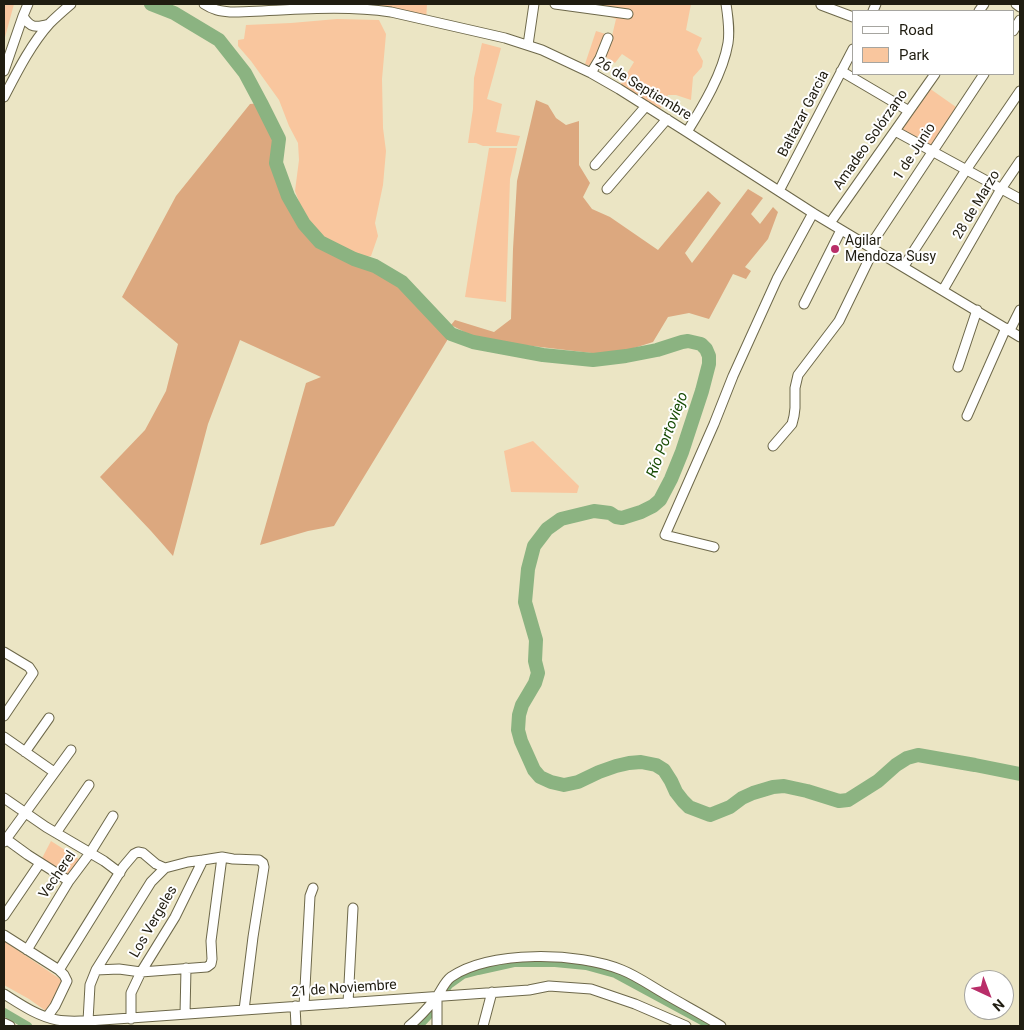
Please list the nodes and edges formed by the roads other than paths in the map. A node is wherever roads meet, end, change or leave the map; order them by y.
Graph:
1 (71, 4) edge
2 (204, 4) edge
3 (534, 4) edge
4 (555, 4) edge
5 (726, 4) edge
6 (1016, 4) edge
7 (821, 5) dead end
8 (1020, 6) edge
9 (25, 10) edge
10 (628, 14) dead end
11 (852, 17) edge
12 (53, 20) junction
13 (608, 38) dead end
14 (528, 45) junction
15 (852, 51) edge
16 (4, 71) edge
17 (841, 72) junction
18 (591, 73) junction
19 (934, 75) edge
20 (983, 75) edge
21 (1020, 92) edge
22 (4, 97) edge
23 (646, 106) junction
24 (909, 111) junction
25 (667, 119) junction
26 (895, 131) junction
27 (687, 132) junction
28 (932, 152) junction
29 (1020, 161) edge
30 (595, 165) dead end
31 (966, 170) junction
32 (607, 189) dead end
33 (1001, 189) junction
34 (779, 191) junction
35 (1020, 199) edge
36 (813, 213) junction
37 (830, 223) junction
38 (841, 230) junction
39 (872, 248) junction
40 (904, 266) junction
41 (943, 290) junction
42 (804, 304) dead end
43 (977, 310) junction
44 (1020, 310) edge
45 (1008, 329) junction
46 (1020, 336) edge
47 (958, 367) dead end
48 (966, 416) dead end
49 (773, 446) dead end
50 (714, 547) dead end
51 (4, 652) edge
52 (7, 703) edge
53 (4, 716) edge
54 (49, 718) dead end
55 (4, 737) edge
56 (71, 750) dead end
57 (25, 752) junction
58 (54, 772) junction
59 (89, 785) dead end
60 (4, 798) edge
61 (24, 812) junction
62 (112, 816) dead end
63 (56, 833) junction
64 (5, 840) edge
65 (90, 853) junction
66 (222, 857) junction
67 (203, 860) junction
68 (40, 863) junction
69 (165, 868) junction
70 (120, 873) junction
71 (69, 881) junction
72 (313, 888) dead end
73 (353, 908) dead end
74 (4, 916) edge
75 (4, 935) edge
76 (27, 950) junction
77 (186, 968) junction
78 (58, 970) junction
79 (96, 970) junction
80 (141, 972) junction
81 (492, 992) junction
82 (4, 994) edge
83 (437, 996) junction
84 (348, 1002) junction
85 (300, 1006) junction
86 (244, 1010) junction
87 (185, 1014) junction
88 (167, 1016) junction
89 (48, 1017) junction
90 (131, 1019) junction
91 (88, 1022) junction
92 (4, 1023) edge
93 (10, 1026) edge
94 (166, 1026) edge
95 (296, 1026) edge
96 (409, 1026) edge
97 (436, 1026) edge
98 (483, 1026) edge
99 (686, 1026) edge
100 (721, 1026) edge

1 - 12 street
2 - 14 street, 26 de Septiembre
3 - 14 street
4 - 10 street
5 - 27 street
6 - 8 street
7 - 11 street
9 - 12 street
9 - 16 street
12 - 22 street
13 - 18 street
14 - 18 street, 26 de Septiembre
15 - 17 street, Baltazar Garcia
17 - 24 street
17 - 34 street, Baltazar Garcia
18 - 23 street, 26 de Septiembre
19 - 24 street, Amadeo Solórzano
20 - 28 street, 1 de Junio
21 - 31 street
23 - 25 street, 26 de Septiembre
23 - 30 street
24 - 26 street, Amadeo Solórzano
25 - 27 street, 26 de Septiembre
25 - 32 street
26 - 28 street
26 - 37 street, Amadeo Solórzano
27 - 34 street, 26 de Septiembre
28 - 31 street
28 - 39 street, 1 de Junio
29 - 33 street, 28 de Marzo
31 - 33 street
31 - 40 street
33 - 35 street
33 - 41 street, 28 de Marzo
34 - 36 street, 26 de Septiembre
36 - 37 street, 26 de Septiembre
36 - 50 street
37 - 38 street, 26 de Septiembre
38 - 39 street, 26 de Septiembre
38 - 42 street
39 - 40 street, 26 de Septiembre
39 - 49 street, 1 de Junio
40 - 41 street, 26 de Septiembre
41 - 43 street, 26 de Septiembre
43 - 45 street, 26 de Septiembre
43 - 47 street
44 - 45 street
45 - 46 street, 26 de Septiembre
45 - 48 street
51 - 52 street
52 - 53 street
54 - 57 street
55 - 57 street
56 - 58 street
57 - 58 street
58 - 61 street
59 - 63 street
60 - 61 street
61 - 63 street
61 - 64 street
62 - 65 street, Vecherel
63 - 65 street
64 - 68 street
65 - 70 street
65 - 71 street, Vecherel
66 - 67 street
66 - 77 street
66 - 86 street
67 - 69 street
67 - 80 street, Los Vergeles
68 - 71 street
68 - 74 street
69 - 70 street
69 - 79 street
70 - 78 street
71 - 76 street, Vecherel
72 - 85 street
73 - 84 street
75 - 76 street
76 - 78 street
77 - 80 street
77 - 87 street
78 - 89 street
79 - 80 street
79 - 91 street
80 - 90 street, Los Vergeles
81 - 83 street, 21 de Noviembre
81 - 98 street
81 - 99 street, 21 de Noviembre
82 - 89 street, 21 de Noviembre
83 - 84 street, 21 de Noviembre
83 - 96 street
83 - 97 street
83 - 100 street
84 - 85 street, 21 de Noviembre
85 - 86 street, 21 de Noviembre
85 - 95 street
86 - 87 street, 21 de Noviembre
87 - 88 street, 21 de Noviembre
88 - 90 street, 21 de Noviembre
88 - 94 street
89 - 91 street, 21 de Noviembre
90 - 91 street, 21 de Noviembre
92 - 93 street

